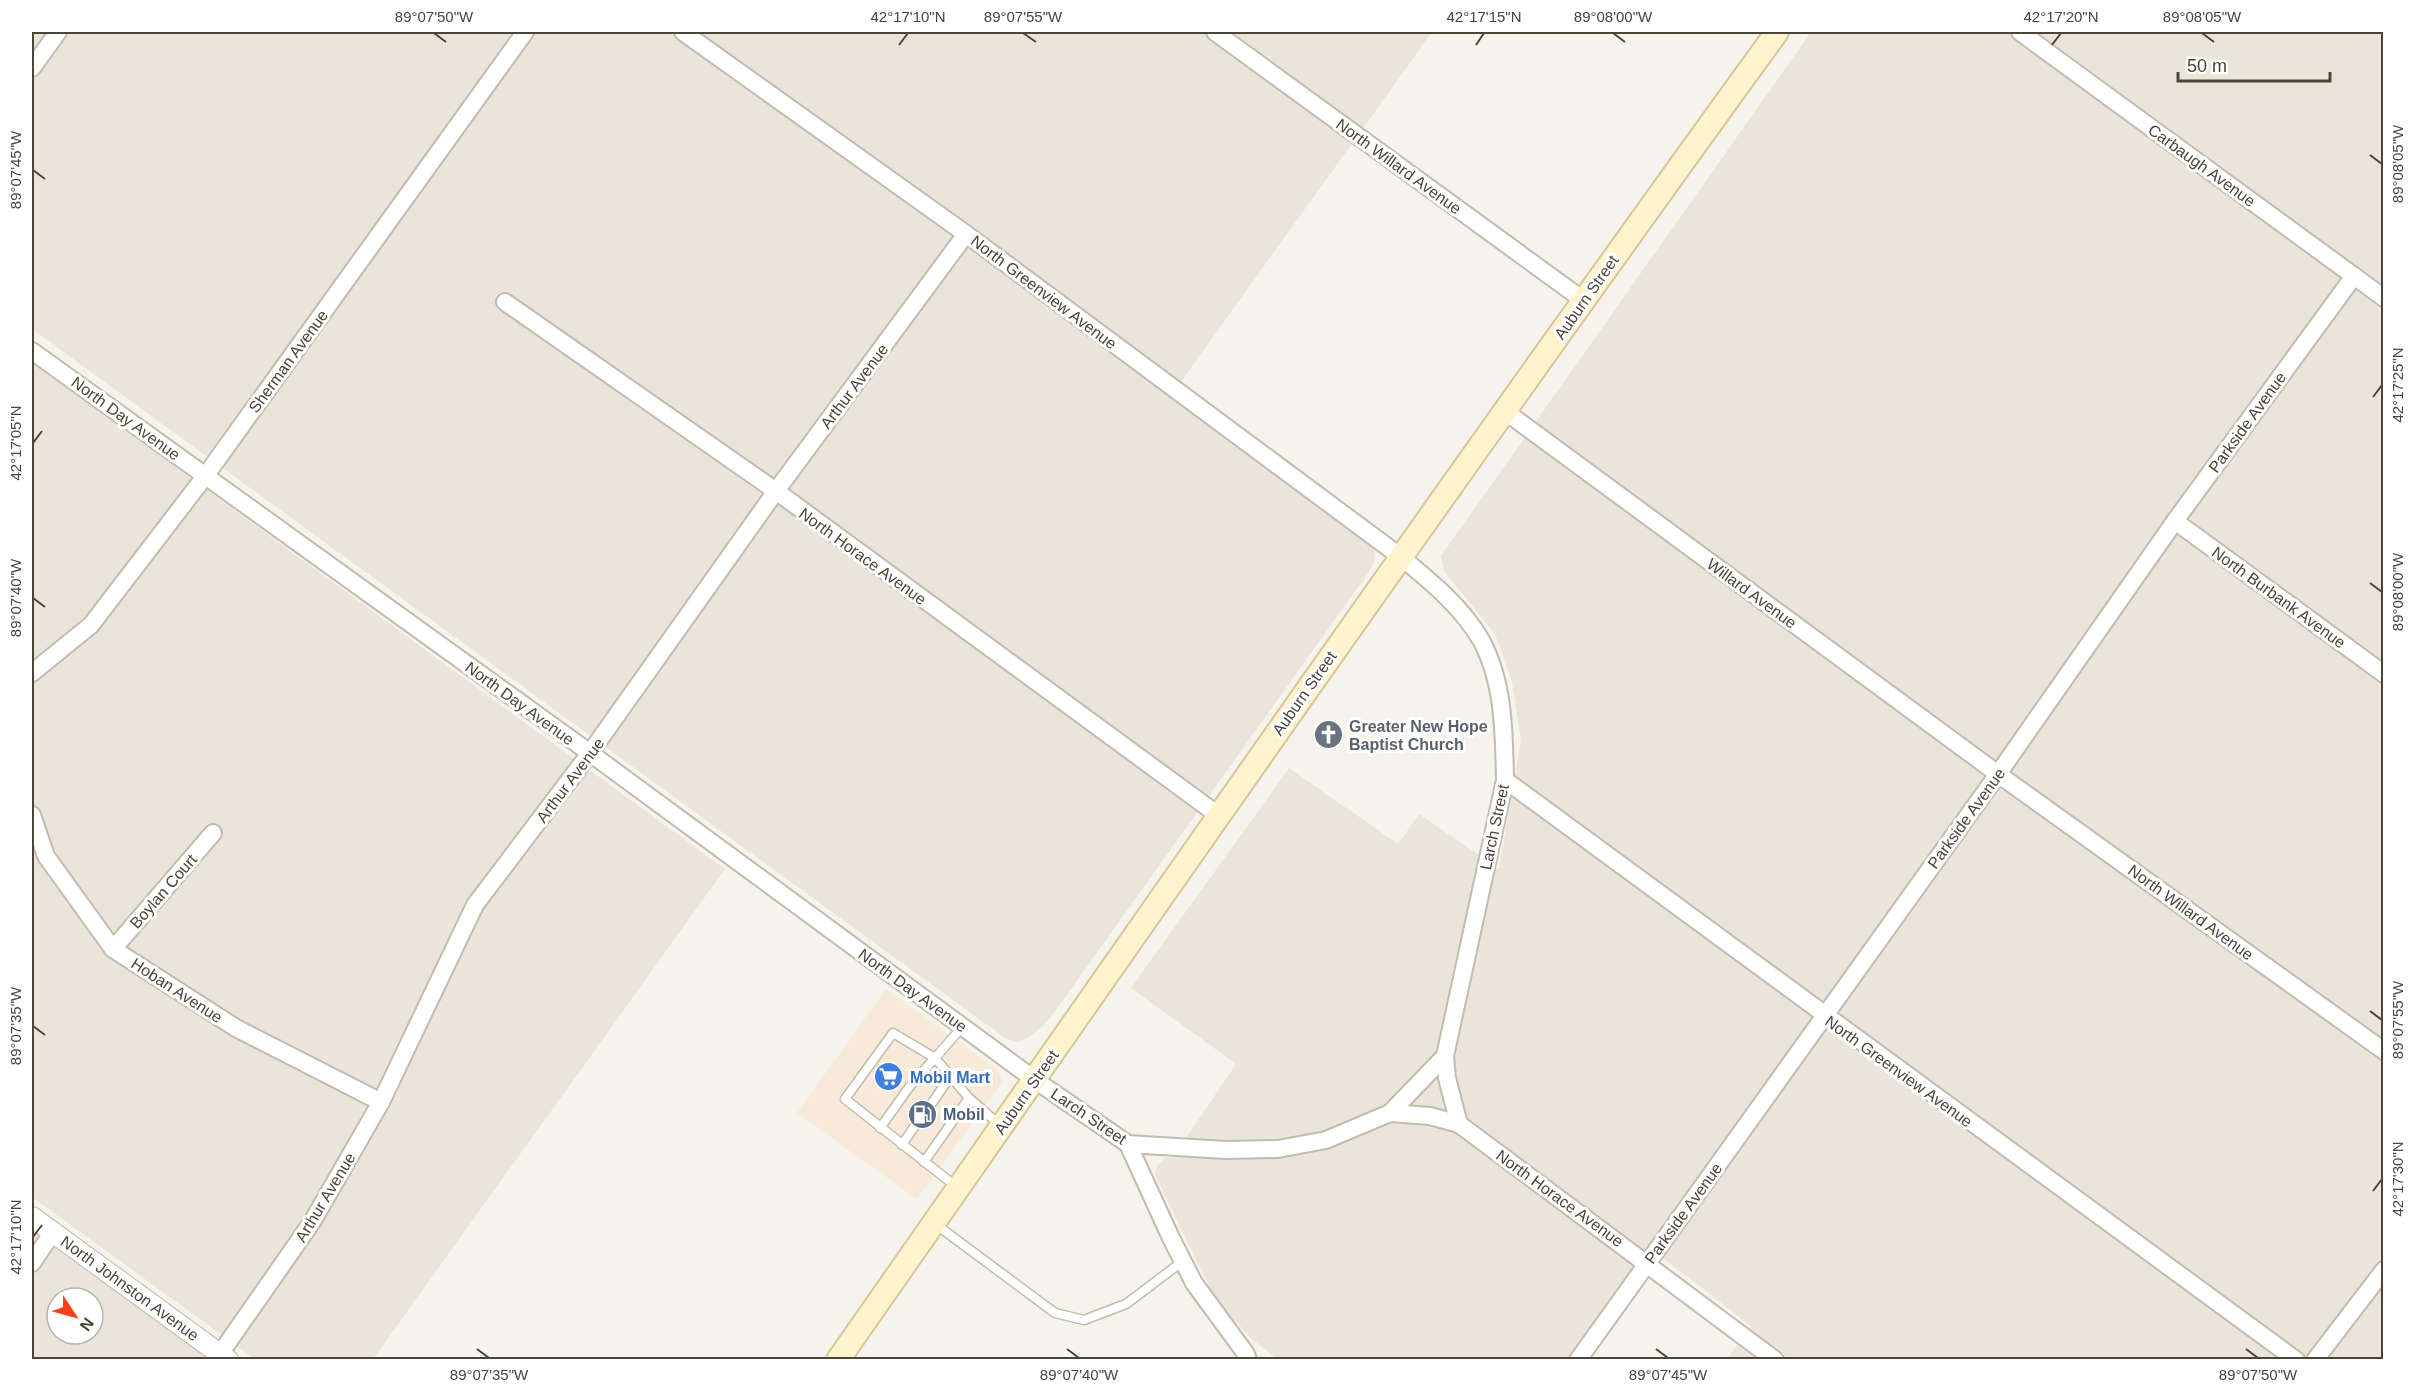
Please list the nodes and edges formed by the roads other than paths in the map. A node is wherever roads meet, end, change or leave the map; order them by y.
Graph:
1 (58, 32) edge
2 (525, 32) edge
3 (683, 32) edge
4 (1215, 32) edge
5 (1778, 32) edge
6 (2020, 32) edge
7 (32, 68) edge
8 (966, 234) junction
9 (2354, 276) junction
10 (2384, 298) edge
11 (1583, 300) junction
12 (505, 302) dead end
13 (32, 351) edge
14 (1506, 412) junction
15 (206, 475) junction
16 (776, 491) junction
17 (2175, 521) junction
18 (1401, 556) junction
19 (32, 673) edge
20 (2384, 674) edge
21 (590, 753) junction
22 (1998, 774) junction
23 (1504, 780) junction
24 (32, 815) edge
25 (1218, 815) junction
26 (213, 833) dead end
27 (113, 949) junction
28 (1824, 1016) junction
29 (963, 1026) junction
30 (2384, 1051) edge
31 (1445, 1056) junction
32 (935, 1058) junction
33 (950, 1077) junction
34 (1035, 1080) junction
35 (969, 1098) junction
36 (381, 1102) junction
37 (932, 1103) dead end
38 (1390, 1113) junction
39 (1459, 1124) junction
40 (914, 1127) dead end
41 (1002, 1127) junction
42 (880, 1128) junction
43 (1128, 1144) junction
44 (902, 1145) junction
45 (924, 1162) junction
46 (958, 1188) junction
47 (32, 1217) edge
48 (933, 1223) junction
49 (53, 1232) junction
50 (1183, 1261) junction
51 (32, 1263) edge
52 (1648, 1263) junction
53 (2384, 1270) edge
54 (224, 1357) edge
55 (1249, 1358) edge
56 (838, 1359) edge
57 (1578, 1359) edge
58 (1775, 1359) edge
59 (2296, 1359) edge
60 (2315, 1359) edge

1 - 7 street
2 - 15 street, Sherman Avenue
3 - 8 street, North Greenview Avenue
4 - 11 street, North Willard Avenue
5 - 11 main road, Auburn Street
6 - 9 street, Carbaugh Avenue
8 - 16 street, Arthur Avenue
8 - 18 street, North Greenview Avenue
9 - 10 street, Carbaugh Avenue
9 - 17 street, Parkside Avenue
11 - 14 main road, Auburn Street
12 - 16 street, North Horace Avenue
13 - 15 street, North Day Avenue
14 - 18 main road, Auburn Street
14 - 22 street, Willard Avenue
15 - 19 street, Sherman Avenue
15 - 21 street, North Day Avenue
16 - 21 street, Arthur Avenue
16 - 25 street, North Horace Avenue
17 - 20 street, North Burbank Avenue
17 - 22 street, Parkside Avenue
18 - 23 street, Larch Street
18 - 25 main road, Auburn Street
21 - 29 street, North Day Avenue
21 - 36 street, Arthur Avenue
22 - 28 street, Parkside Avenue
22 - 30 street, North Willard Avenue
23 - 28 street, North Greenview Avenue
23 - 31 street, Larch Street
24 - 27 street, Hoban Avenue
25 - 34 main road, Auburn Street
26 - 27 street, Boylan Court
27 - 36 street, Hoban Avenue
28 - 52 street, Parkside Avenue
28 - 59 street, North Greenview Avenue
29 - 32 lane
29 - 34 street, North Day Avenue
31 - 38 street, Larch Street
31 - 39 street, Larch Street
32 - 33 lane
32 - 42 lane
32 - 42 lane
33 - 35 lane
33 - 37 lane
34 - 41 main road, Auburn Street
34 - 43 street, Larch Street
35 - 41 lane
35 - 45 lane
36 - 54 street, Arthur Avenue
38 - 39 street, Larch Street
38 - 43 street, Larch Street
39 - 52 street, North Horace Avenue
40 - 44 lane
41 - 46 main road, Auburn Street
42 - 44 lane
43 - 50 street
44 - 45 lane
45 - 46 lane
46 - 48 main road, Auburn Street
47 - 49 street, North Johnston Avenue
48 - 50 lane
48 - 56 main road, Auburn Street
49 - 51 street
49 - 54 street, North Johnston Avenue
50 - 55 street
52 - 57 street, Parkside Avenue
52 - 58 street, North Horace Avenue
53 - 60 street

